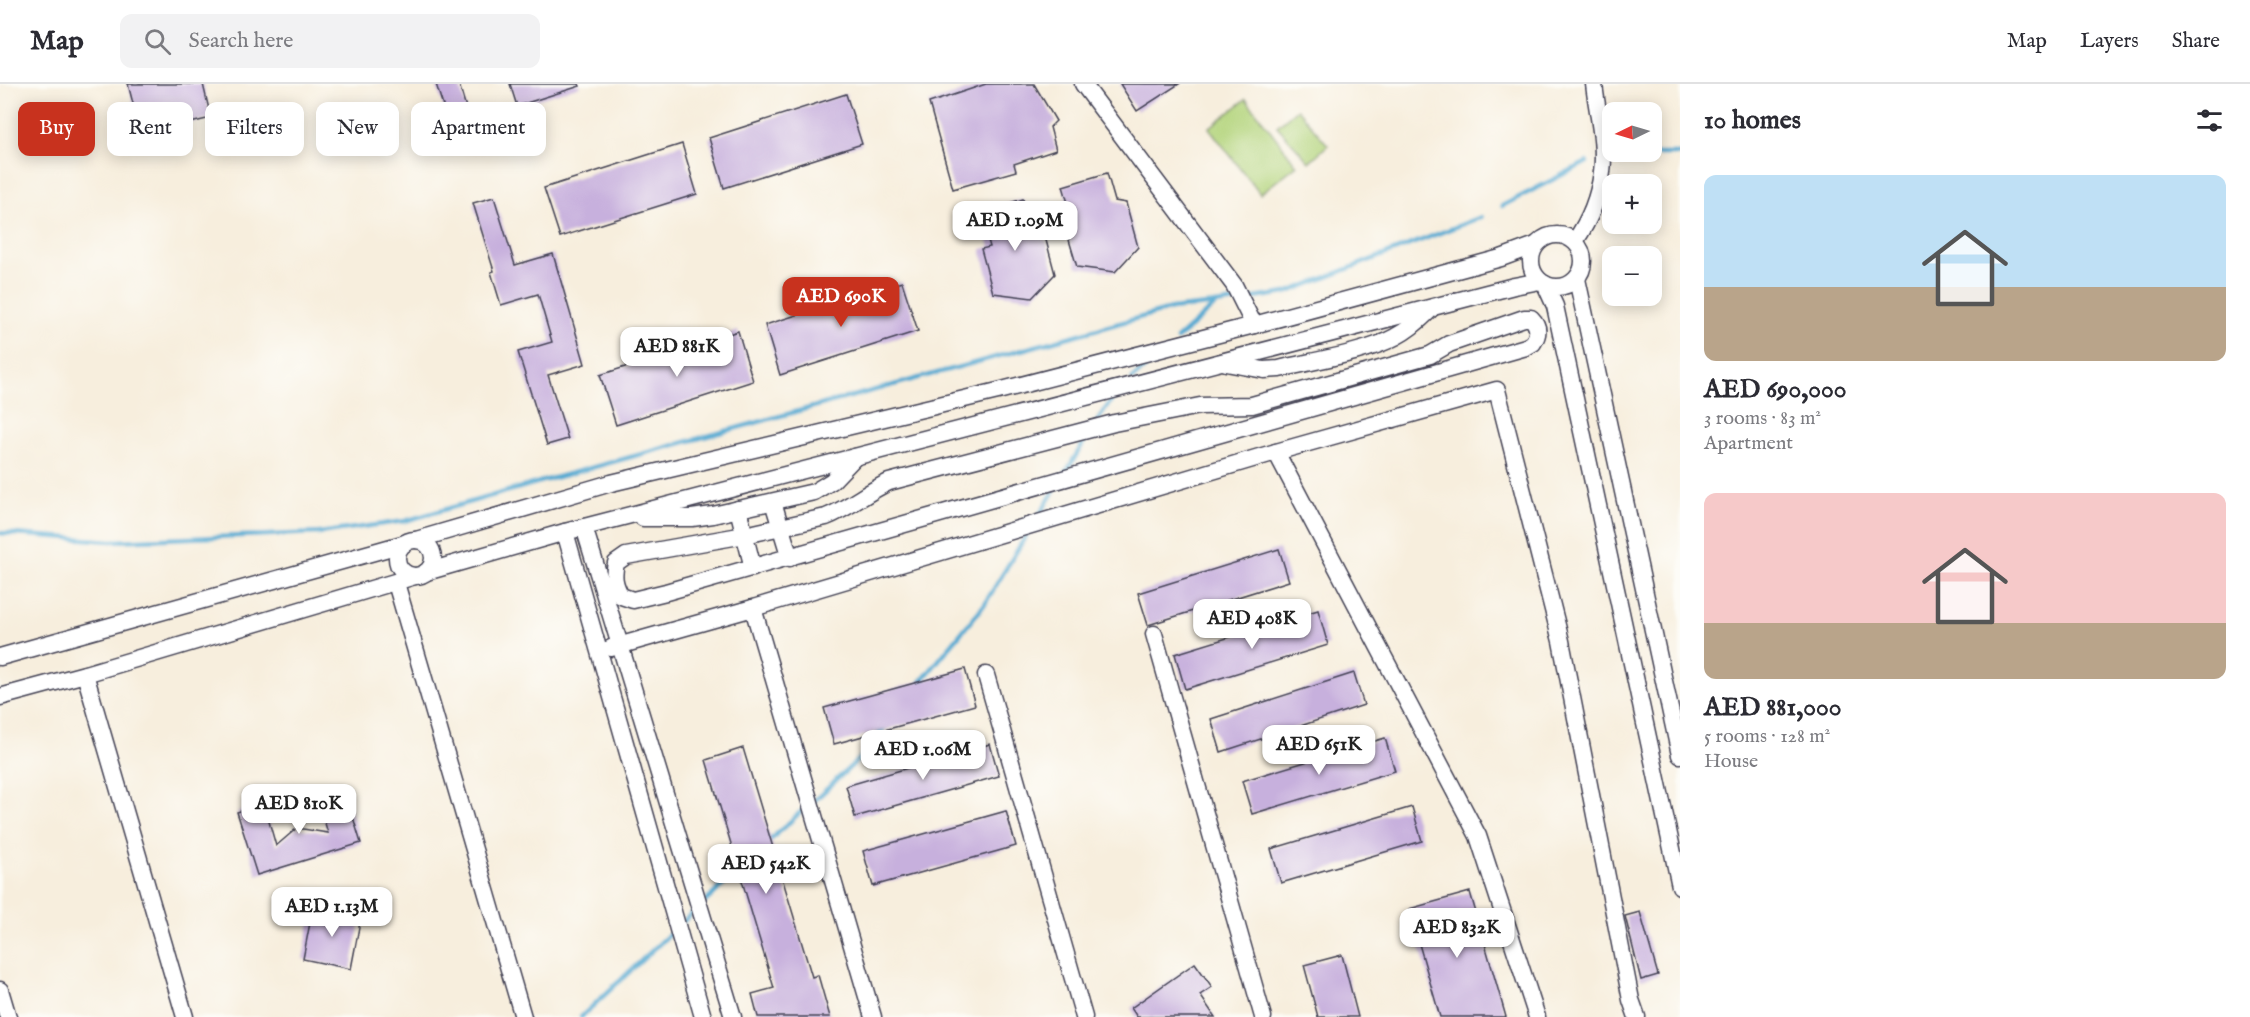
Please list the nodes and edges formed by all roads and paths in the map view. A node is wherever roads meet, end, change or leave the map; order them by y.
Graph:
1 (1083, 84) edge
2 (1594, 84) edge
3 (1607, 84) edge
4 (1598, 117) junction
5 (1575, 241) junction
6 (1536, 245) junction
7 (1577, 279) junction
8 (1543, 283) junction
9 (1433, 307) junction
10 (1254, 326) junction
11 (1348, 352) junction
12 (1312, 361) junction
13 (1219, 362) junction
14 (1356, 375) junction
15 (1320, 384) junction
16 (1361, 394) junction
17 (1326, 404) junction
18 (1276, 452) junction
19 (855, 457) junction
20 (773, 502) junction
21 (738, 509) junction
22 (618, 518) junction
23 (584, 527) junction
24 (780, 527) junction
25 (565, 532) junction
26 (745, 535) junction
27 (411, 542) junction
28 (790, 558) junction
29 (753, 568) junction
30 (420, 574) junction
31 (396, 583) junction
32 (753, 608) junction
33 (1154, 634) dead end
34 (621, 645) junction
35 (598, 651) junction
36 (0, 657) edge
37 (85, 674) junction
38 (986, 675) dead end
39 (0, 697) edge
40 (1680, 755) edge
41 (1680, 886) edge
42 (0, 990) edge
43 (8, 1017) edge
44 (185, 1017) edge
45 (522, 1017) edge
46 (703, 1017) edge
47 (733, 1017) edge
48 (873, 1017) edge
49 (1084, 1017) edge
50 (1263, 1017) edge
51 (1537, 1017) edge
52 (1637, 1017) edge

1 - 10 street
2 - 4 street
3 - 4 street
4 - 5 street
5 - 6 street
5 - 7 street
6 - 8 street
6 - 10 street
7 - 8 street
7 - 40 street
8 - 9 street
8 - 41 street
9 - 11 street
9 - 13 street
10 - 27 street
11 - 12 street
11 - 14 street
12 - 13 street
12 - 15 street
13 - 19 street
14 - 15 street
14 - 16 street
14 - 16 street
15 - 17 street
15 - 24 street
16 - 17 street
17 - 28 street
18 - 32 street
18 - 51 street
18 - 52 street
19 - 20 street
19 - 22 street
20 - 21 street
20 - 24 street
21 - 22 street
21 - 26 street
22 - 23 street
23 - 25 street
23 - 34 street
24 - 26 street
24 - 28 street
25 - 30 street
25 - 35 street
26 - 29 street
26 - 29 street
27 - 30 street
27 - 30 street
27 - 36 street
28 - 29 street
30 - 31 street
31 - 37 street
31 - 45 street
32 - 34 street
32 - 48 street
33 - 50 street
34 - 35 street
34 - 47 street
35 - 46 street
37 - 39 street
37 - 44 street
38 - 49 street
42 - 43 street

